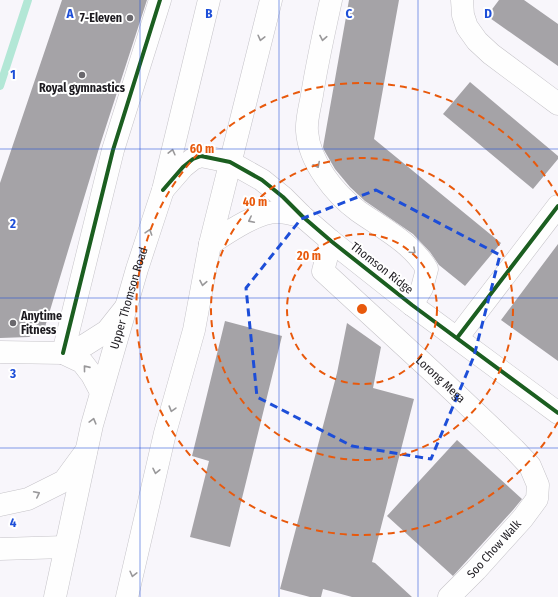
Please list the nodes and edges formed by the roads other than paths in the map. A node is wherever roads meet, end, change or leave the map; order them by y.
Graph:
1 (160, 0) edge
2 (209, 0) edge
3 (271, 0) edge
4 (331, 0) edge
5 (462, 0) edge
6 (558, 104) edge
7 (230, 162) junction
8 (163, 190) junction
9 (558, 206) edge
10 (302, 216) junction
11 (332, 241) junction
12 (210, 244) junction
13 (412, 305) junction
14 (126, 307) junction
15 (457, 338) junction
16 (0, 352) edge
17 (63, 353) junction
18 (101, 392) junction
19 (558, 413) edge
20 (86, 451) junction
21 (537, 499) joint
22 (0, 504) edge
23 (65, 547) junction
24 (0, 549) edge
25 (55, 597) edge
26 (128, 597) edge
27 (449, 597) edge

1 - 17 street
8 -> 2 street, Upper Thomson Road
3 -> 7 street
4 -> 13 street
5 - 6 street
7 - 8 street, Thomson Ridge
7 - 10 street, Thomson Ridge
7 - 12 street
14 -> 8 street, Upper Thomson Road
9 - 15 street
10 - 11 street, Thomson Ridge
10 -> 12 street
11 - 13 street, Thomson Ridge
11 - 21 street, Lorong Mega
12 -> 26 street
13 - 15 street, Thomson Ridge
14 - 17 street
14 - 18 street, Upper Thomson Road
15 - 19 street, Thomson Ridge
16 - 17 street
18 -> 17 street
20 -> 18 street, Upper Thomson Road
22 -> 20 street
20 - 23 street, Upper Thomson Road
21 - 27 street, Soo Chow Walk
23 - 24 street
23 - 25 street, Upper Thomson Road

